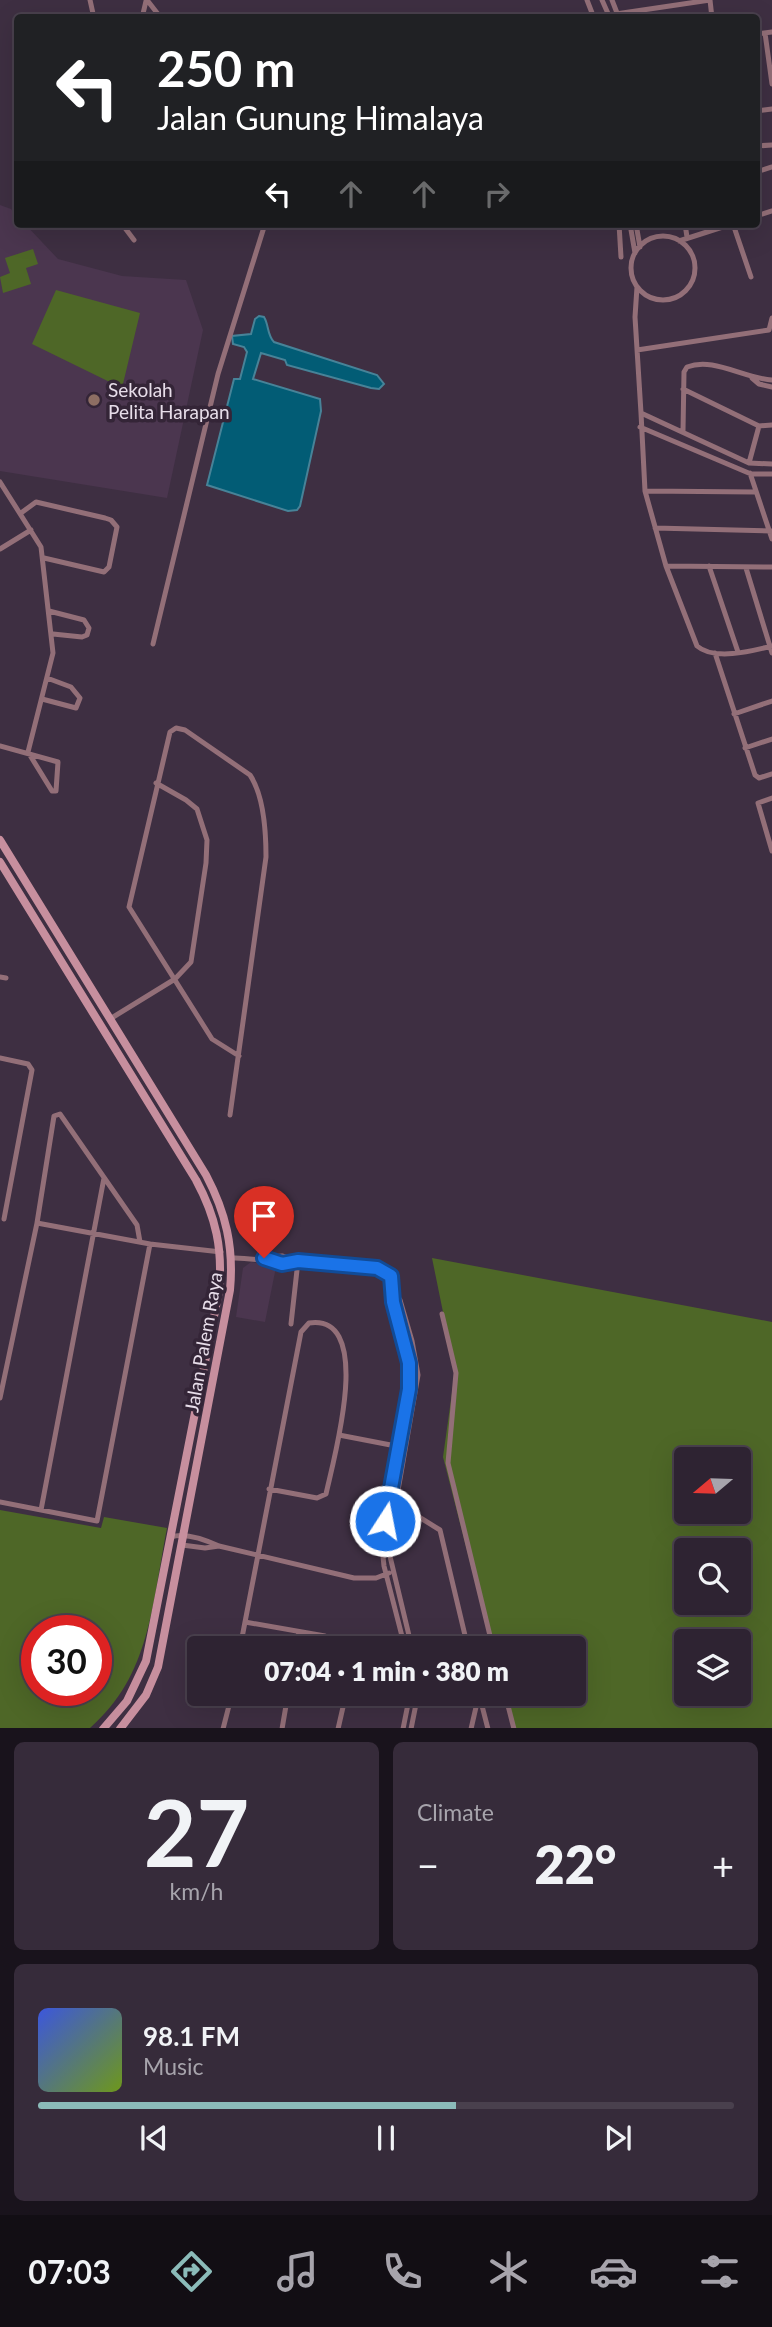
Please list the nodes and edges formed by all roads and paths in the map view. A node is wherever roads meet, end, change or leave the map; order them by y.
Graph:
1 (147, 0) edge
2 (710, 0) edge
3 (158, 14) edge
4 (625, 14) edge
5 (768, 33) edge
6 (772, 84) edge
7 (125, 228) edge
8 (264, 228) edge
9 (619, 228) edge
10 (631, 228) edge
11 (637, 228) edge
12 (686, 228) edge
13 (719, 228) edge
14 (734, 228) edge
15 (687, 237) junction
16 (134, 240) dead end
17 (679, 241) junction
18 (640, 247) junction
19 (635, 253) junction
20 (621, 257) dead end
21 (751, 277) dead end
22 (637, 287) junction
23 (653, 299) junction
24 (637, 304) junction
25 (772, 318) edge
26 (637, 350) junction
27 (752, 379) junction
28 (772, 380) edge
29 (772, 387) edge
30 (683, 389) junction
31 (641, 413) junction
32 (772, 425) edge
33 (759, 426) junction
34 (640, 427) junction
35 (683, 431) junction
36 (749, 463) junction
37 (772, 464) edge
38 (751, 474) junction
39 (772, 474) edge
40 (0, 482) edge
41 (645, 491) junction
42 (755, 492) junction
43 (21, 513) junction
44 (655, 528) junction
45 (31, 530) junction
46 (771, 531) edge
47 (772, 539) edge
48 (1, 550) edge
49 (44, 558) junction
50 (666, 566) junction
51 (709, 566) junction
52 (772, 567) edge
53 (746, 568) junction
54 (49, 611) junction
55 (53, 634) junction
56 (153, 644) dead end
57 (771, 648) edge
58 (738, 652) junction
59 (715, 653) junction
60 (47, 678) junction
61 (42, 699) junction
62 (772, 702) edge
63 (734, 714) junction
64 (772, 739) edge
65 (0, 746) edge
66 (745, 748) junction
67 (29, 752) junction
68 (772, 774) edge
69 (156, 783) junction
70 (772, 797) edge
71 (0, 840) edge
72 (772, 851) edge
73 (0, 862) edge
74 (175, 979) junction
75 (110, 1019) junction
76 (239, 1056) junction
77 (0, 1058) edge
78 (230, 1115) dead end
79 (104, 1178) junction
80 (4, 1219) dead end
81 (37, 1223) junction
82 (94, 1233) junction
83 (140, 1242) junction
84 (150, 1244) junction
85 (221, 1252) junction
86 (232, 1258) junction
87 (298, 1261) junction
88 (442, 1314) dead end
89 (292, 1324) dead end
90 (0, 1398) edge
91 (339, 1435) junction
92 (402, 1447) junction
93 (269, 1489) junction
94 (0, 1502) edge
95 (41, 1510) junction
96 (390, 1511) junction
97 (174, 1519) junction
98 (187, 1521) junction
99 (171, 1537) junction
100 (183, 1540) junction
101 (258, 1554) junction
102 (389, 1574) junction
103 (245, 1622) junction
104 (299, 1632) junction
105 (242, 1636) edge
106 (298, 1636) edge
107 (318, 1636) edge
108 (402, 1636) edge
109 (408, 1636) edge
110 (465, 1636) edge
111 (490, 1636) edge
112 (229, 1706) edge
113 (286, 1706) edge
114 (343, 1706) edge
115 (408, 1706) edge
116 (416, 1706) edge
117 (476, 1706) edge
118 (482, 1706) edge
119 (508, 1706) edge
120 (103, 1728) edge
121 (120, 1728) edge
122 (223, 1728) edge
123 (282, 1728) edge
124 (338, 1728) edge
125 (403, 1728) edge
126 (411, 1728) edge
127 (471, 1728) edge
128 (488, 1728) edge
129 (514, 1728) edge

1 - 3 street
2 - 4 street
5 - 6 street
7 - 16 street
8 - 56 street
9 - 20 street
10 - 19 street
11 - 18 street
12 - 15 street
13 - 15 street
14 - 21 street
15 - 17 street
17 - 18 street
17 - 23 street
18 - 19 street
19 - 22 street
22 - 23 street
22 - 24 street
23 - 24 street
24 - 26 street
25 - 26 street
26 - 31 street
27 - 28 street
27 - 29 street
27 - 30 street
30 - 33 street
30 - 35 street
31 - 34 street
31 - 35 street
32 - 33 street
33 - 36 street
34 - 38 street
34 - 41 street
35 - 36 street
36 - 37 street
36 - 38 street
38 - 39 street
38 - 42 street
40 - 43 street
41 - 42 street
41 - 44 street
42 - 46 street
43 - 45 street
43 - 49 street
44 - 46 street
44 - 50 street
45 - 48 street
45 - 49 street
46 - 47 street
49 - 54 street
50 - 51 street
50 - 59 street
51 - 53 street
51 - 58 street
52 - 53 street
53 - 57 street
54 - 55 street
54 - 55 street
55 - 60 street
57 - 58 street
58 - 59 street
59 - 63 street
60 - 61 street
60 - 61 street
61 - 67 street
62 - 63 street
63 - 66 street
64 - 66 street
65 - 67 street
66 - 68 street
67 - 67 street
69 - 74 street
69 - 74 street
69 - 76 street
70 - 72 street
71 - 75 street, Jalan Palem Raya
73 - 85 street, Jalan Palem Raya
74 - 75 street
74 - 76 street
75 - 86 street, Jalan Palem Raya
76 - 78 street
77 - 80 street
79 - 81 street
79 - 82 street
79 - 83 street
81 - 82 street
81 - 90 street
82 - 83 street
82 - 95 street
83 - 84 street
84 - 85 street
84 - 95 street
85 - 97 street, Jalan Palem Raya
86 - 87 street
86 - 98 street, Jalan Palem Raya
87 - 89 street
87 - 92 street
88 - 111 street
91 - 92 street
91 - 93 street
91 - 93 street
92 - 96 street
93 - 101 street
94 - 95 street
96 - 102 street
96 - 110 street
97 - 98 street
97 - 99 street, Jalan Palem Raya
98 - 100 street, Jalan Palem Raya
99 - 100 street
99 - 120 street, Jalan Palem Raya
100 - 101 street
100 - 121 street, Jalan Palem Raya
101 - 102 street
101 - 103 street
102 - 108 street
102 - 109 street
103 - 104 street
103 - 105 street
104 - 106 street
104 - 107 street
112 - 122 street
113 - 123 street
114 - 124 street
115 - 125 street
116 - 126 street
117 - 127 street
118 - 128 street
119 - 129 street

